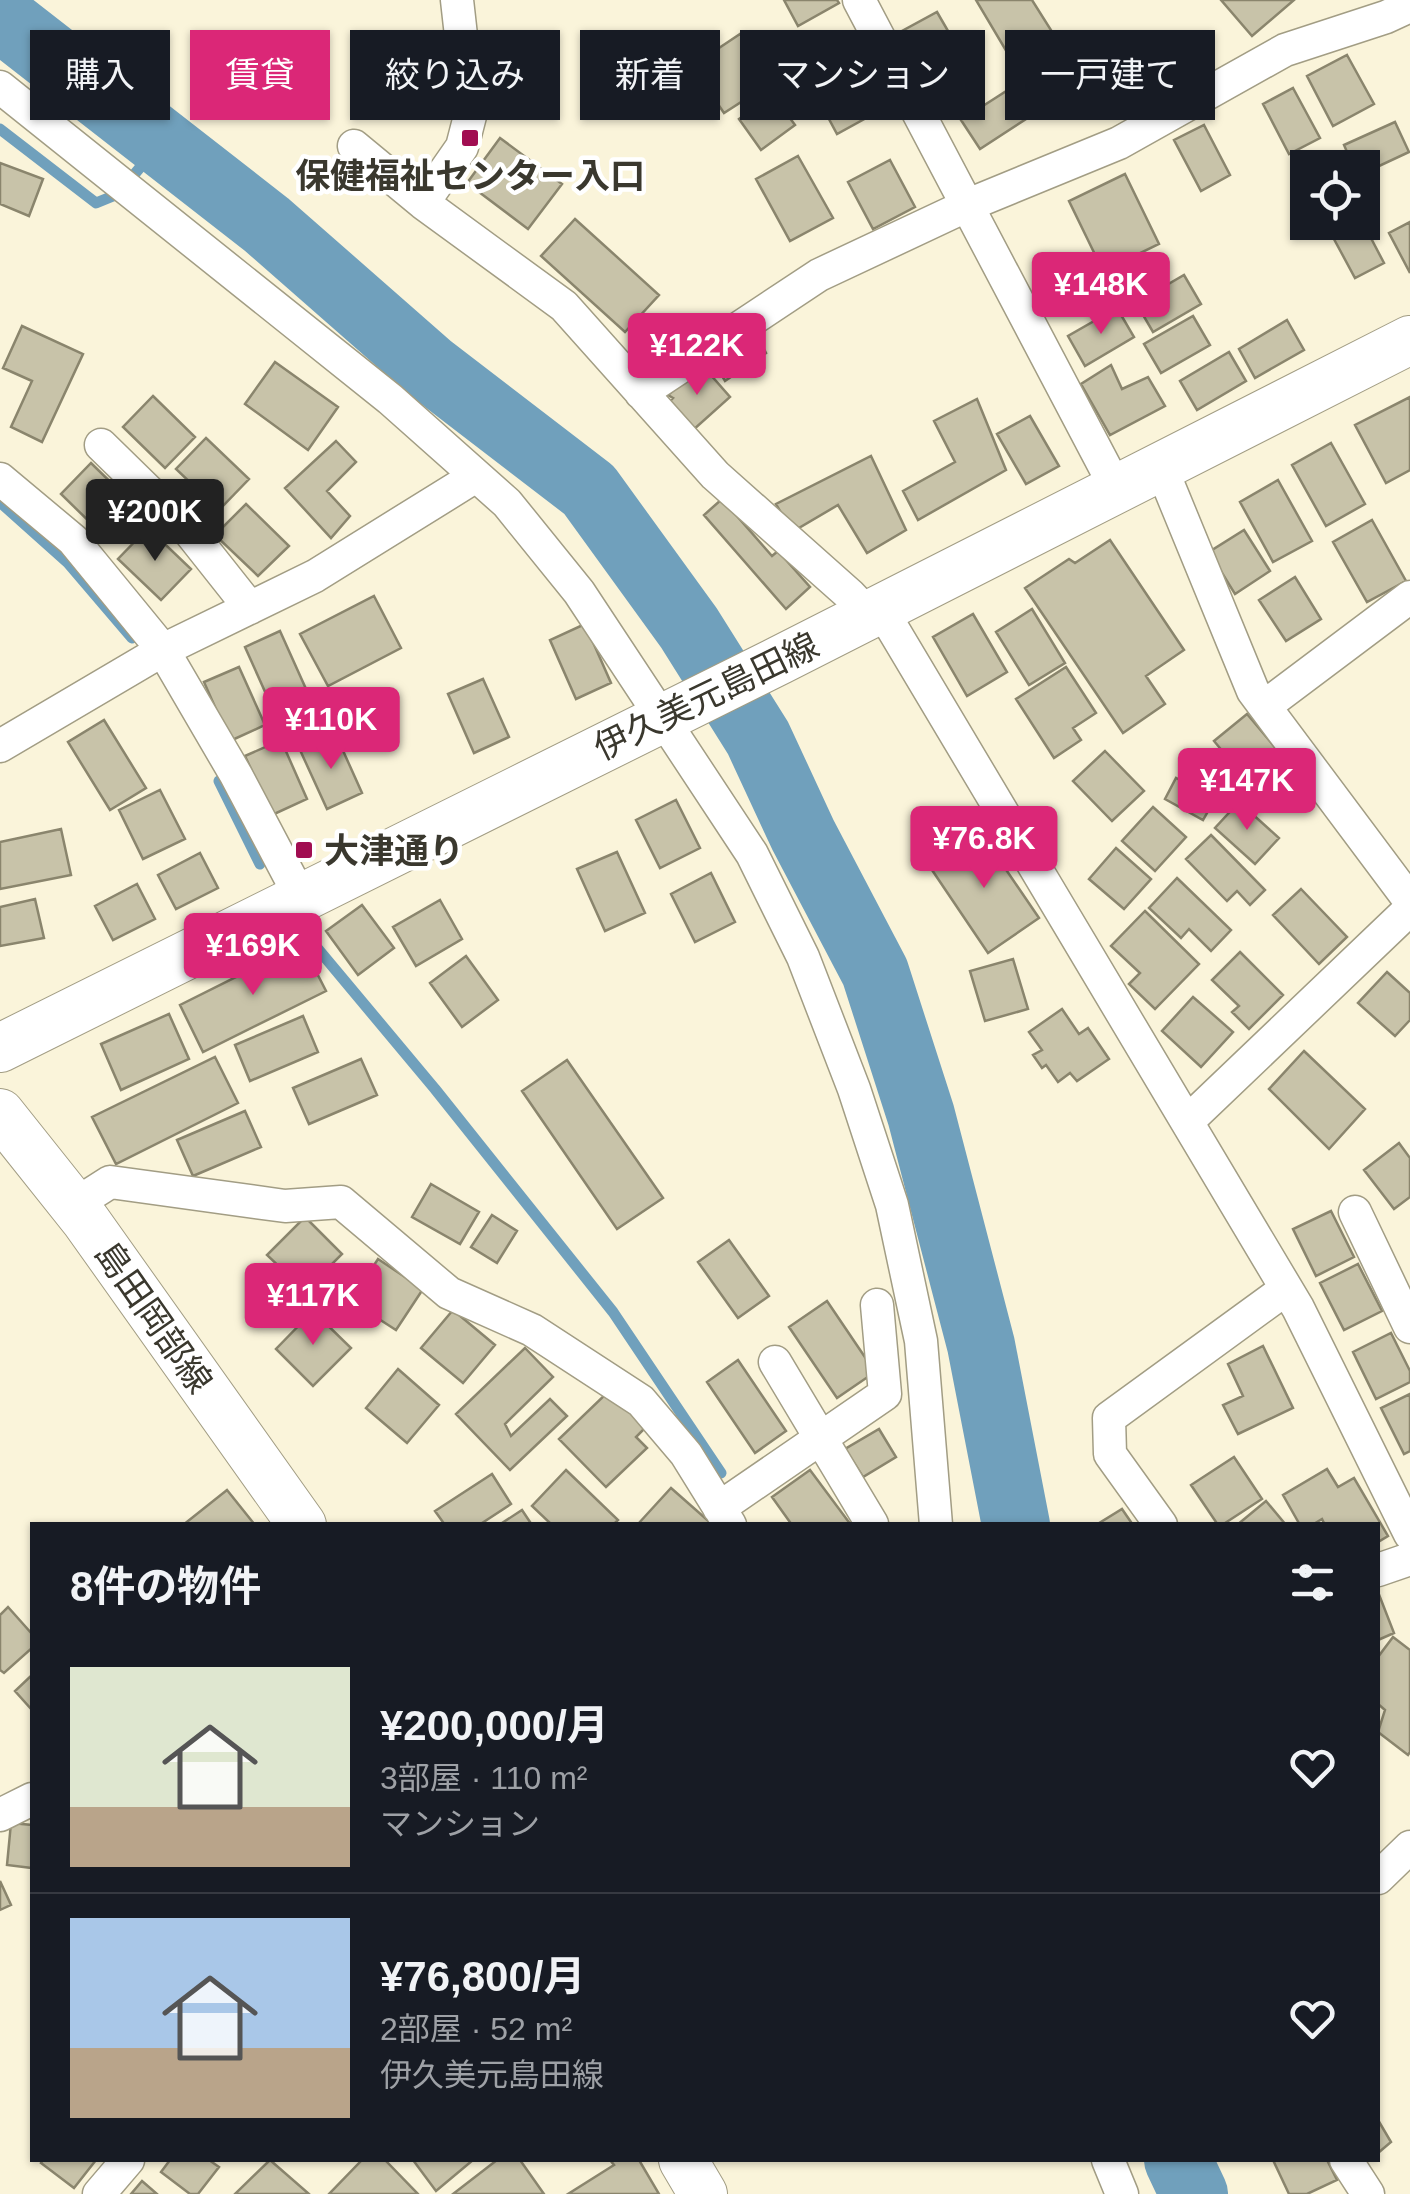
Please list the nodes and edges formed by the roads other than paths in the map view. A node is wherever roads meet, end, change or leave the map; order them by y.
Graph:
1 (457, 0) edge
2 (859, 0) edge
3 (1410, 6) edge
4 (0, 86) edge
5 (354, 146) dead end
6 (423, 203) junction
7 (968, 204) junction
8 (1410, 340) edge
9 (641, 393) junction
10 (101, 445) dead end
11 (1161, 468) junction
12 (476, 476) junction
13 (0, 478) edge
14 (1117, 490) junction
15 (1410, 596) edge
16 (250, 608) junction
17 (875, 612) junction
18 (164, 650) junction
19 (1265, 706) junction
20 (667, 715) junction
21 (0, 746) edge
22 (300, 898) junction
23 (1410, 901) edge
24 (1410, 909) edge
25 (0, 1048) edge
26 (0, 1113) edge
27 (1188, 1121) junction
28 (74, 1205) junction
29 (1355, 1212) dead end
30 (1286, 1289) junction
31 (877, 1305) dead end
32 (1410, 1327) edge
33 (775, 1362) dead end
34 (820, 1439) junction
35 (725, 1516) edge
36 (300, 1522) edge
37 (871, 1522) edge
38 (936, 1522) edge
39 (1158, 1522) edge
40 (1410, 1534) edge
41 (1410, 1560) edge
42 (1380, 1569) edge
43 (30, 1800) edge
44 (0, 1815) edge
45 (1410, 1847) edge
46 (1380, 1876) edge
47 (126, 2162) edge
48 (684, 2162) edge
49 (1109, 2162) edge
50 (1347, 2162) edge
51 (100, 2194) edge
52 (703, 2194) edge
53 (1122, 2194) edge
54 (1368, 2194) edge

1 - 6 street
2 - 7 street
3 - 7 street
4 - 12 street
5 - 6 street
6 - 9 street
7 - 9 street
7 - 14 street
8 - 11 main road, 伊久美元島田線
9 - 17 street
10 - 16 street
11 - 14 main road, 伊久美元島田線
11 - 19 street
12 - 16 street
12 - 20 street
13 - 18 street
14 - 17 main road, 伊久美元島田線
15 - 19 street
16 - 18 street
17 - 20 main road, 伊久美元島田線
17 - 27 street
18 - 21 street
18 - 22 street
19 - 23 street
20 - 22 main road, 伊久美元島田線
20 - 38 street
22 - 25 main road, 伊久美元島田線
24 - 27 street
26 - 28 main road, 島田岡部線
27 - 30 street
28 - 35 street
28 - 36 main road, 島田岡部線
29 - 32 street
30 - 39 street
30 - 40 street
31 - 34 street
33 - 34 street
34 - 35 street
34 - 37 street
41 - 42 street
43 - 44 street
45 - 46 street
47 - 51 street
48 - 52 main road
49 - 53 street
50 - 54 street

